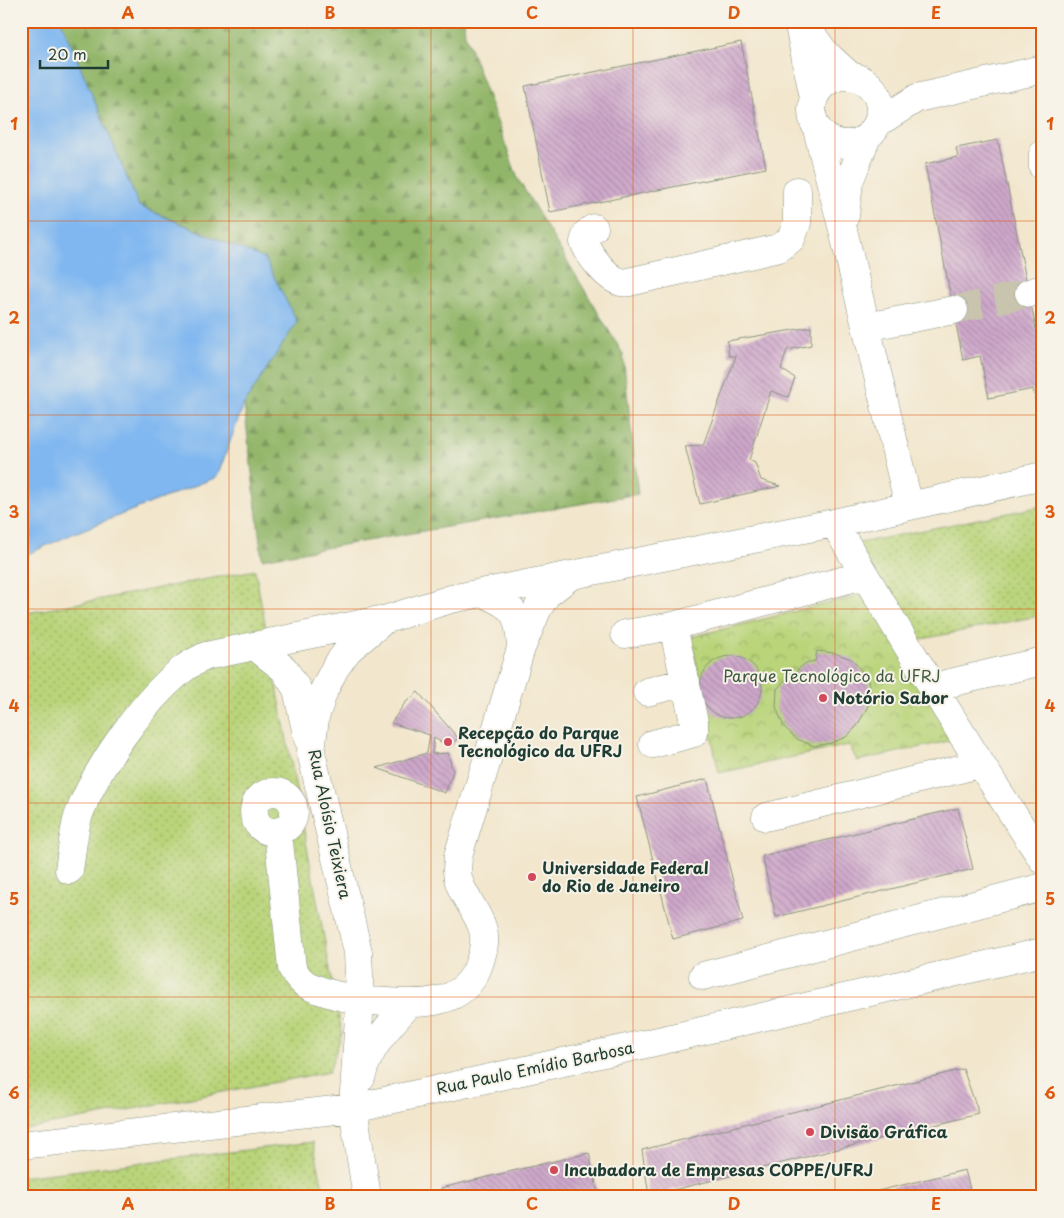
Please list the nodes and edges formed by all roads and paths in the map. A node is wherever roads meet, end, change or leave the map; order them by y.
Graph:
1 (800, 21) edge
2 (1043, 69) edge
3 (858, 78) junction
4 (814, 98) junction
5 (917, 98) junction
6 (816, 129) junction
7 (872, 130) junction
8 (1043, 154) edge
9 (1043, 167) edge
10 (796, 191) dead end
11 (594, 228) dead end
12 (843, 230) junction
13 (954, 310) tunnel mouth
14 (866, 327) junction
15 (1043, 476) edge
16 (909, 506) junction
17 (834, 523) junction
18 (864, 575) junction
19 (569, 577) junction
20 (482, 594) junction
21 (384, 620) junction
22 (673, 626) junction
23 (624, 634) dead end
24 (256, 647) junction
25 (520, 648) junction
26 (1043, 661) edge
27 (686, 682) junction
28 (933, 687) junction
29 (647, 692) dead end
30 (653, 744) dead end
31 (311, 752) junction
32 (980, 764) junction
33 (766, 817) dead end
34 (278, 832) dead end
35 (1043, 860) edge
36 (69, 870) dead end
37 (1043, 887) edge
38 (358, 952) junction
39 (1043, 952) edge
40 (703, 976) dead end
41 (360, 1001) junction
42 (410, 1003) junction
43 (353, 1108) junction
44 (21, 1145) edge
45 (367, 1197) edge

1 - 3 street
1 - 4 street
2 - 5 street
3 - 4 street
3 - 5 street
3 - 7 street
4 - 6 street
5 - 7 street
6 - 7 street
6 - 12 street
7 - 12 street
8 - 9 street
10 - 11 street
12 - 14 street
13 - 14 street
14 - 16 street
15 - 16 street, Rua Aloísio Teixiera
16 - 17 street, Rua Aloísio Teixiera
17 - 18 street
17 - 19 street, Rua Aloísio Teixiera
18 - 22 street
18 - 28 street
19 - 20 street, Rua Aloísio Teixiera
19 - 25 street
20 - 21 street, Rua Aloísio Teixiera
20 - 25 street
21 - 24 street
21 - 31 street, Rua Aloísio Teixiera
22 - 23 street
22 - 27 street
24 - 31 street
24 - 36 street
25 - 42 street
26 - 28 street
27 - 29 street
27 - 30 street
28 - 32 street
31 - 38 street, Rua Aloísio Teixiera
32 - 33 street
32 - 35 street
34 - 41 street
37 - 40 street
38 - 41 street, Rua Aloísio Teixiera
38 - 42 street
39 - 43 street, Rua Paulo Emídio Barbosa
41 - 42 street
41 - 43 street, Rua Aloísio Teixiera
42 - 43 street
43 - 44 street, Rua Paulo Emídio Barbosa
43 - 45 street

